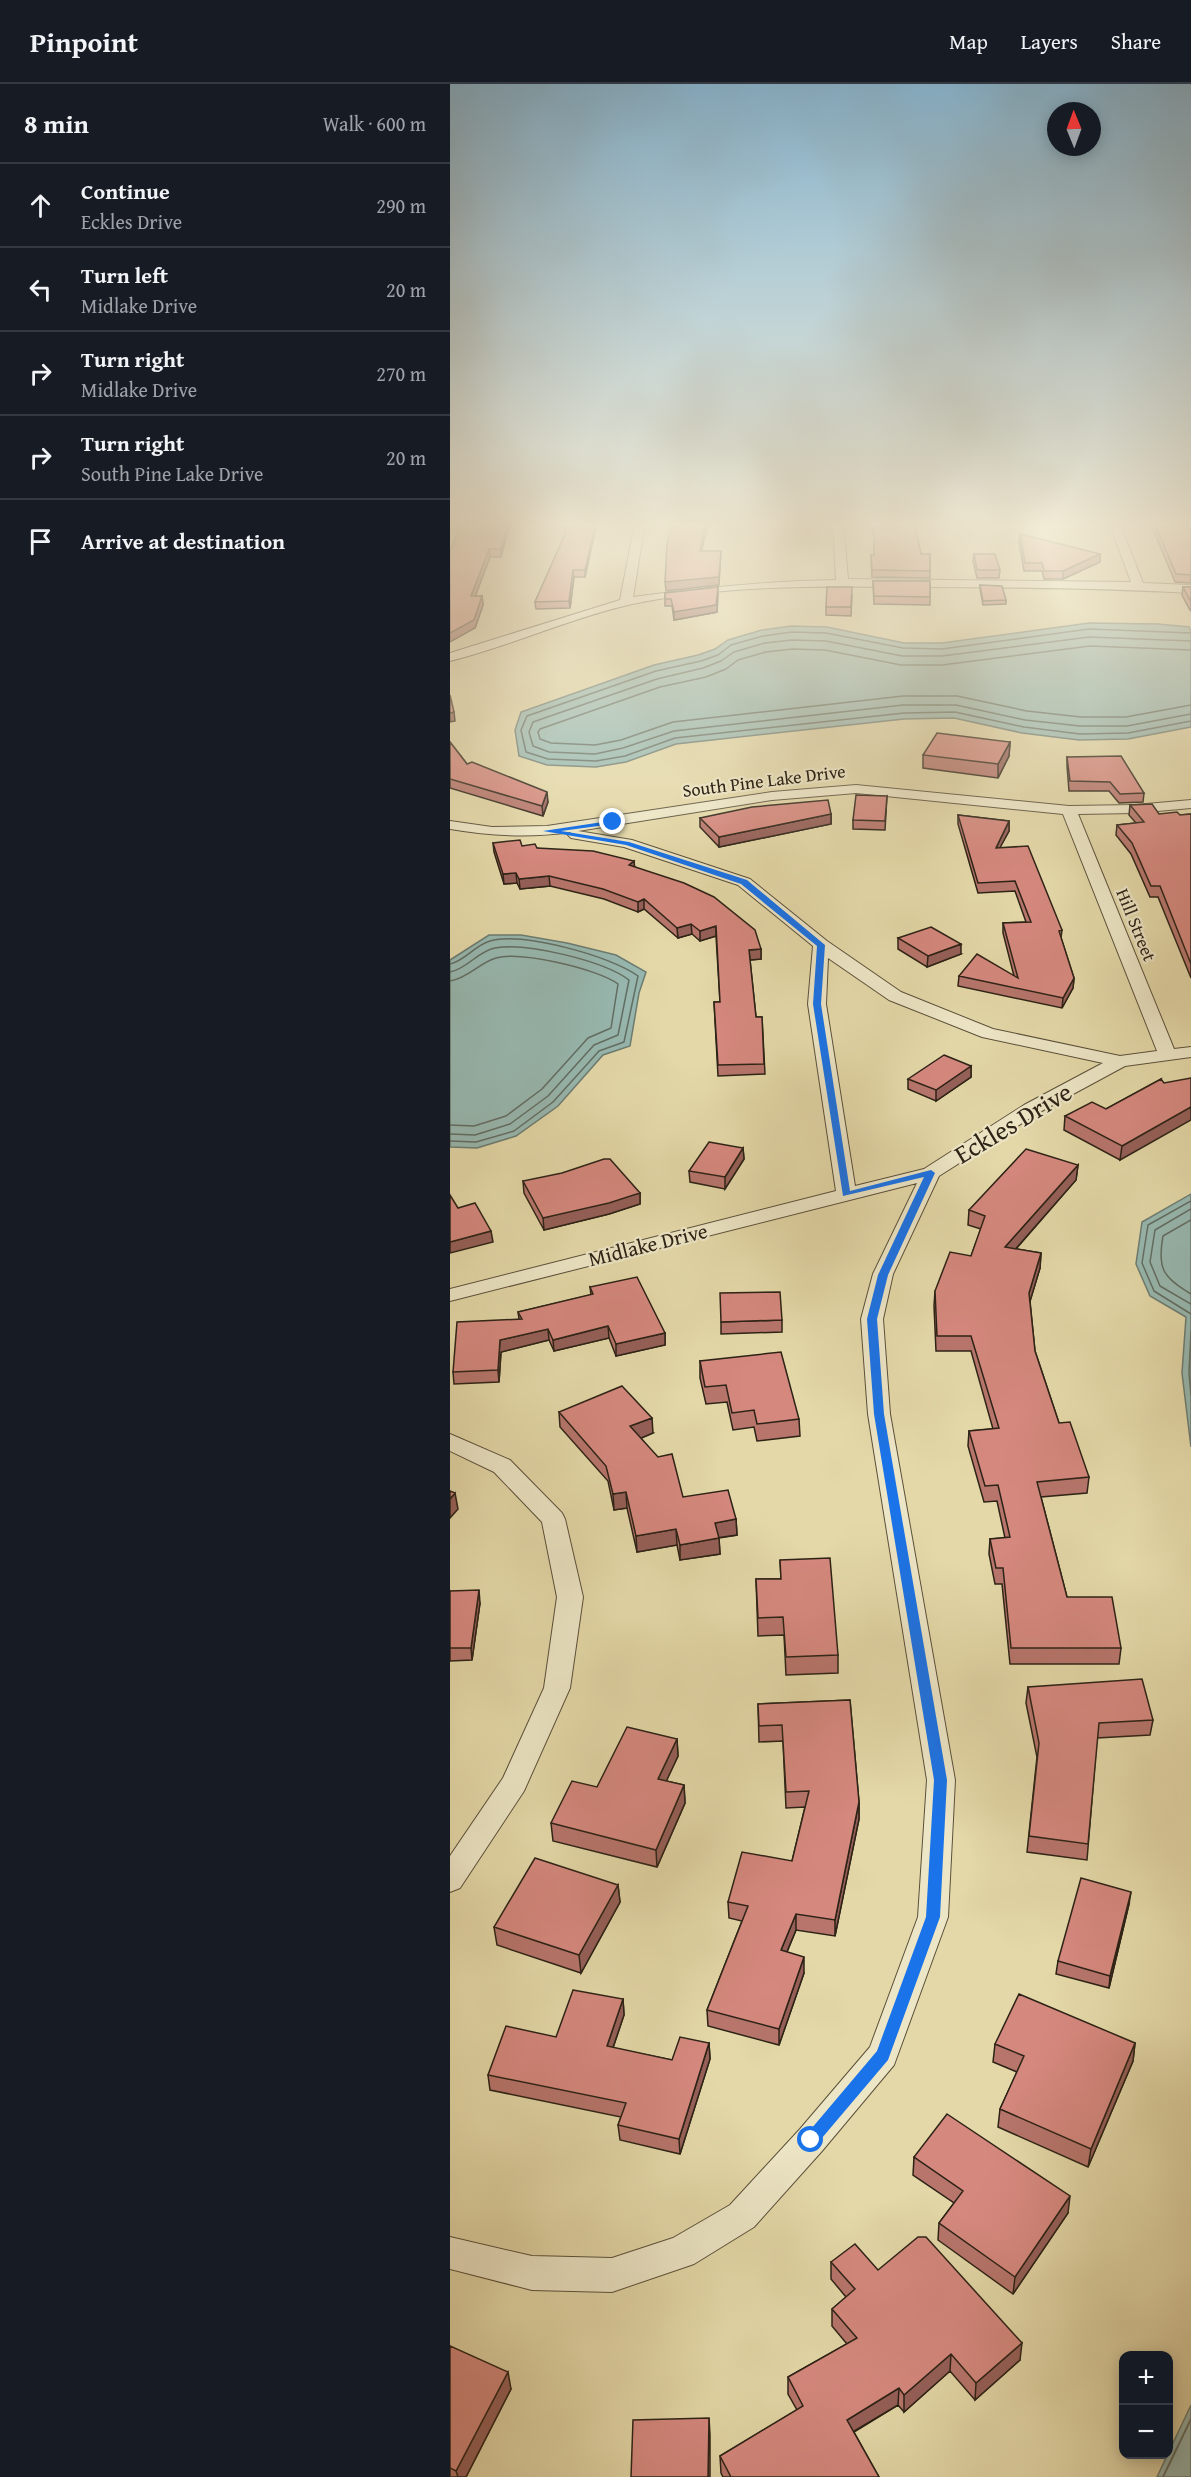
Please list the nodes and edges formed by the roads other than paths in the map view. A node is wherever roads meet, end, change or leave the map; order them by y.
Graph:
1 (525, 634) edge
2 (450, 657) edge
3 (1191, 804) edge
4 (1069, 810) junction
5 (450, 825) edge
6 (547, 831) junction
7 (821, 945) junction
8 (1179, 1054) edge
9 (1120, 1061) junction
10 (931, 1173) junction
11 (846, 1194) junction
12 (450, 1295) edge
13 (450, 1442) edge
14 (450, 1880) edge
15 (450, 2253) edge

1 - 2 street
3 - 4 street, South Pine Lake Drive
4 - 6 street, South Pine Lake Drive
4 - 8 street, Hill Street
5 - 6 street, South Pine Lake Drive
6 - 7 street
7 - 9 street
7 - 11 street
8 - 9 street, Eckles Drive
9 - 10 street, Eckles Drive
10 - 11 street, Midlake Drive
10 - 15 street, Eckles Drive
11 - 12 street, Midlake Drive
13 - 14 street

